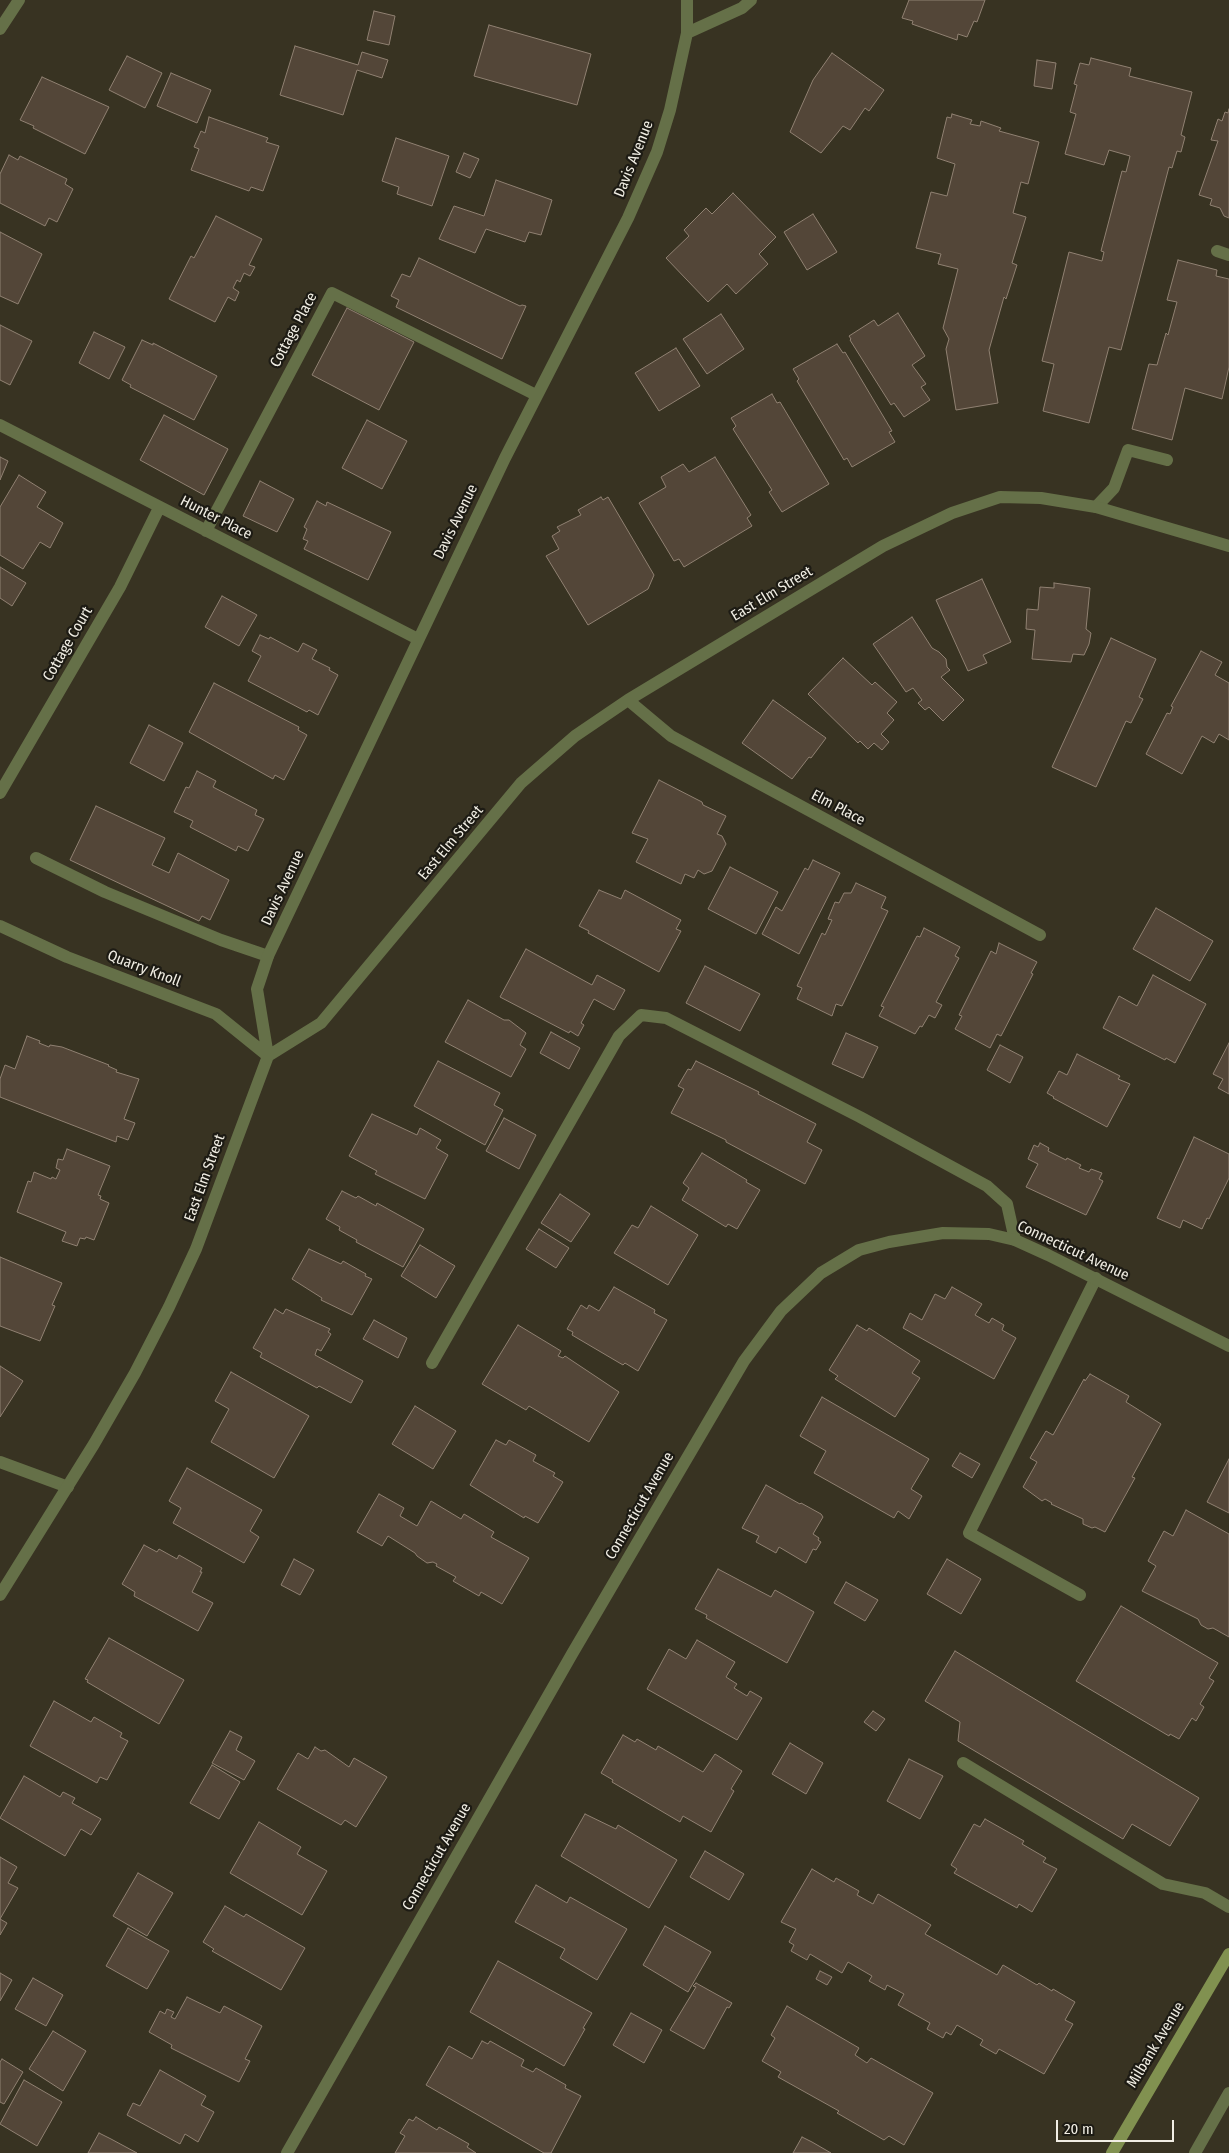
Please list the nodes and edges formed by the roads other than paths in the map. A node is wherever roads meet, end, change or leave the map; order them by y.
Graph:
1 (19, 0) edge
2 (686, 0) edge
3 (751, 0) edge
4 (0, 29) edge
5 (686, 33) junction
6 (536, 395) junction
7 (0, 425) edge
8 (1167, 460) dead end
9 (159, 508) junction
10 (1096, 508) junction
11 (206, 531) junction
12 (1229, 546) edge
13 (418, 639) junction
14 (628, 700) junction
15 (0, 793) edge
16 (36, 858) dead end
17 (0, 926) edge
18 (1040, 935) dead end
19 (268, 956) junction
20 (268, 1056) junction
21 (1015, 1240) junction
22 (1096, 1278) junction
23 (1229, 1346) edge
24 (432, 1363) dead end
25 (0, 1462) edge
26 (68, 1486) junction
27 (0, 1595) edge
28 (1080, 1595) dead end
29 (962, 1763) dead end
30 (1229, 1907) edge
31 (1229, 1954) edge
32 (1229, 2093) edge
33 (286, 2153) edge
34 (1112, 2153) edge
35 (1195, 2153) edge

1 - 4 street
2 - 5 street, Davis Avenue
3 - 5 street
5 - 6 street, Davis Avenue
6 - 11 street, Cottage Place
6 - 13 street, Davis Avenue
7 - 9 street, Hunter Place
8 - 10 street
9 - 11 street, Hunter Place
9 - 15 street, Cottage Court
10 - 12 street, East Elm Street
10 - 14 street, East Elm Street
11 - 13 street, Hunter Place
13 - 19 street, Davis Avenue
14 - 18 street, Elm Place
14 - 20 street, East Elm Street
16 - 19 street
17 - 20 street, Quarry Knoll
19 - 20 street, Davis Avenue
20 - 26 street, East Elm Street
21 - 22 street, Connecticut Avenue
21 - 24 street
21 - 33 street, Connecticut Avenue
22 - 23 street, Connecticut Avenue
22 - 28 street
25 - 26 street
26 - 27 street, East Elm Street
29 - 30 street
31 - 34 main road, Milbank Avenue
32 - 35 street

